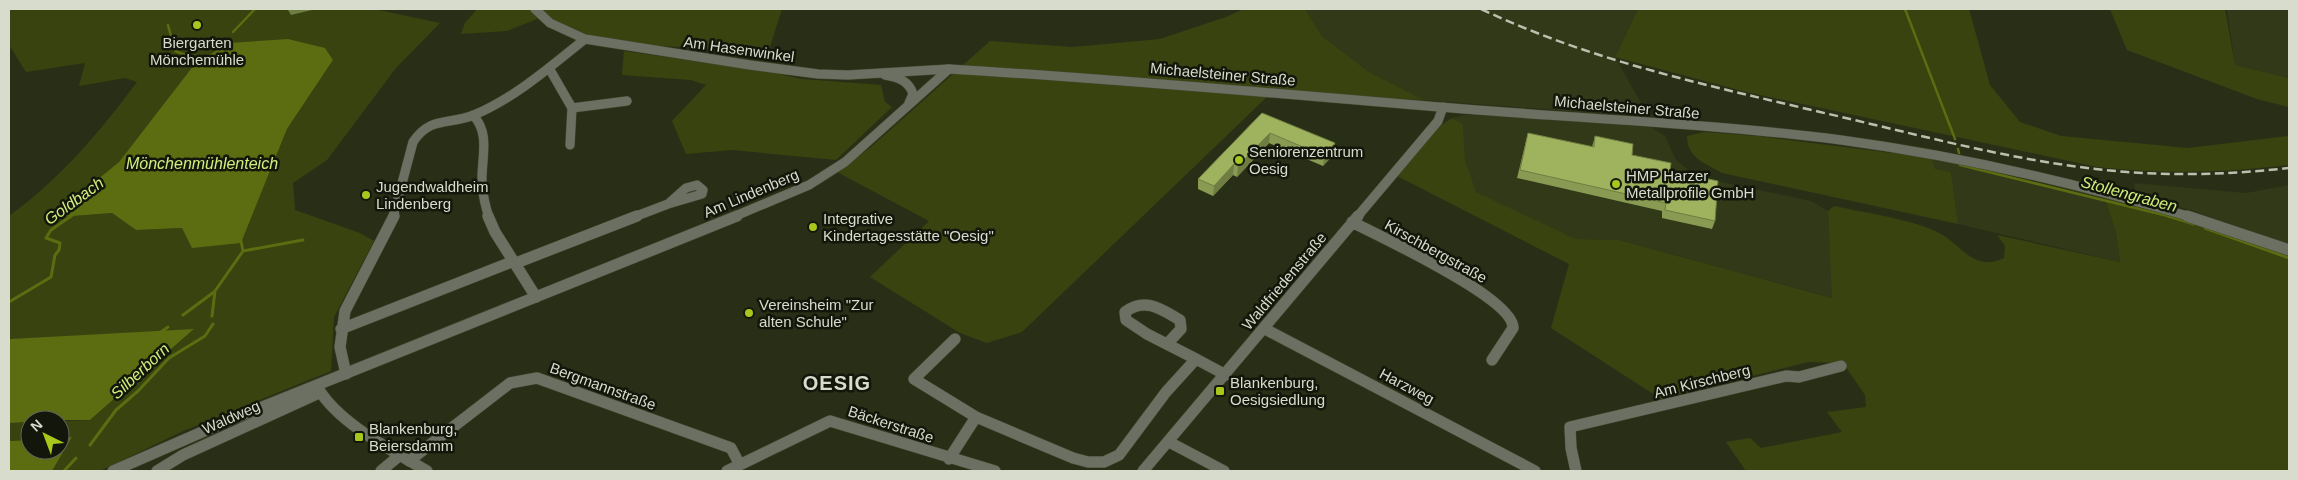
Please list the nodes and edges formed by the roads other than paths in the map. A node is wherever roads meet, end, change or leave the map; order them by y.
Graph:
1 (535, 9) edge
2 (585, 39) junction
3 (549, 68) junction
4 (949, 68) junction
5 (876, 73) junction
6 (627, 102) dead end
7 (909, 103) junction
8 (1443, 107) junction
9 (572, 108) junction
10 (472, 115) junction
11 (570, 145) dead end
12 (668, 204) dead end
13 (1352, 222) junction
14 (2289, 250) edge
15 (515, 262) junction
16 (536, 297) junction
17 (342, 329) junction
18 (1265, 329) junction
19 (955, 339) dead end
20 (1167, 344) junction
21 (1196, 359) junction
22 (1492, 360) dead end
23 (1841, 366) dead end
24 (1226, 375) junction
25 (341, 376) junction
26 (318, 389) junction
27 (976, 417) junction
28 (1169, 442) junction
29 (404, 458) junction
30 (949, 458) junction
31 (740, 465) junction
32 (114, 471) edge
33 (157, 471) edge
34 (381, 471) edge
35 (427, 471) edge
36 (727, 471) edge
37 (995, 471) edge
38 (1143, 471) edge
39 (1224, 471) edge
40 (1535, 471) edge
41 (1576, 471) edge

1 - 2 street, Am Hasenwinkel
2 - 3 street
2 - 5 street, Am Hasenwinkel
3 - 9 street
3 - 10 street
4 - 5 street, Am Hasenwinkel
4 - 7 street, Am Lindenberg
4 - 8 street, Michaelsteiner Straße
5 - 7 street
6 - 9 street
7 - 16 street, Am Lindenberg
8 - 13 street, Waldfriedenstraße
8 - 14 street, Michaelsteiner Straße
9 - 11 street
10 - 15 street
10 - 17 street
12 - 15 street
13 - 18 street, Waldfriedenstraße
13 - 22 street, Kirschbergstraße
15 - 16 street
15 - 17 street
16 - 25 street, Am Lindenberg
17 - 25 street
18 - 24 street, Waldfriedenstraße
18 - 40 street, Harzweg
19 - 27 street
20 - 20 street
20 - 21 street
21 - 24 street
21 - 27 street
23 - 41 street, Am Kirschberg
24 - 28 street, Waldfriedenstraße
25 - 26 street, Am Lindenberg
26 - 29 street
26 - 32 street
26 - 33 street, Waldweg
27 - 30 street
28 - 38 street, Waldfriedenstraße
28 - 39 street
29 - 31 street, Bergmannstraße
29 - 34 street, Bergmannstraße
29 - 35 street
30 - 31 street, Bäckerstraße
30 - 37 street, Bäckerstraße
31 - 36 street, Bäckerstraße

